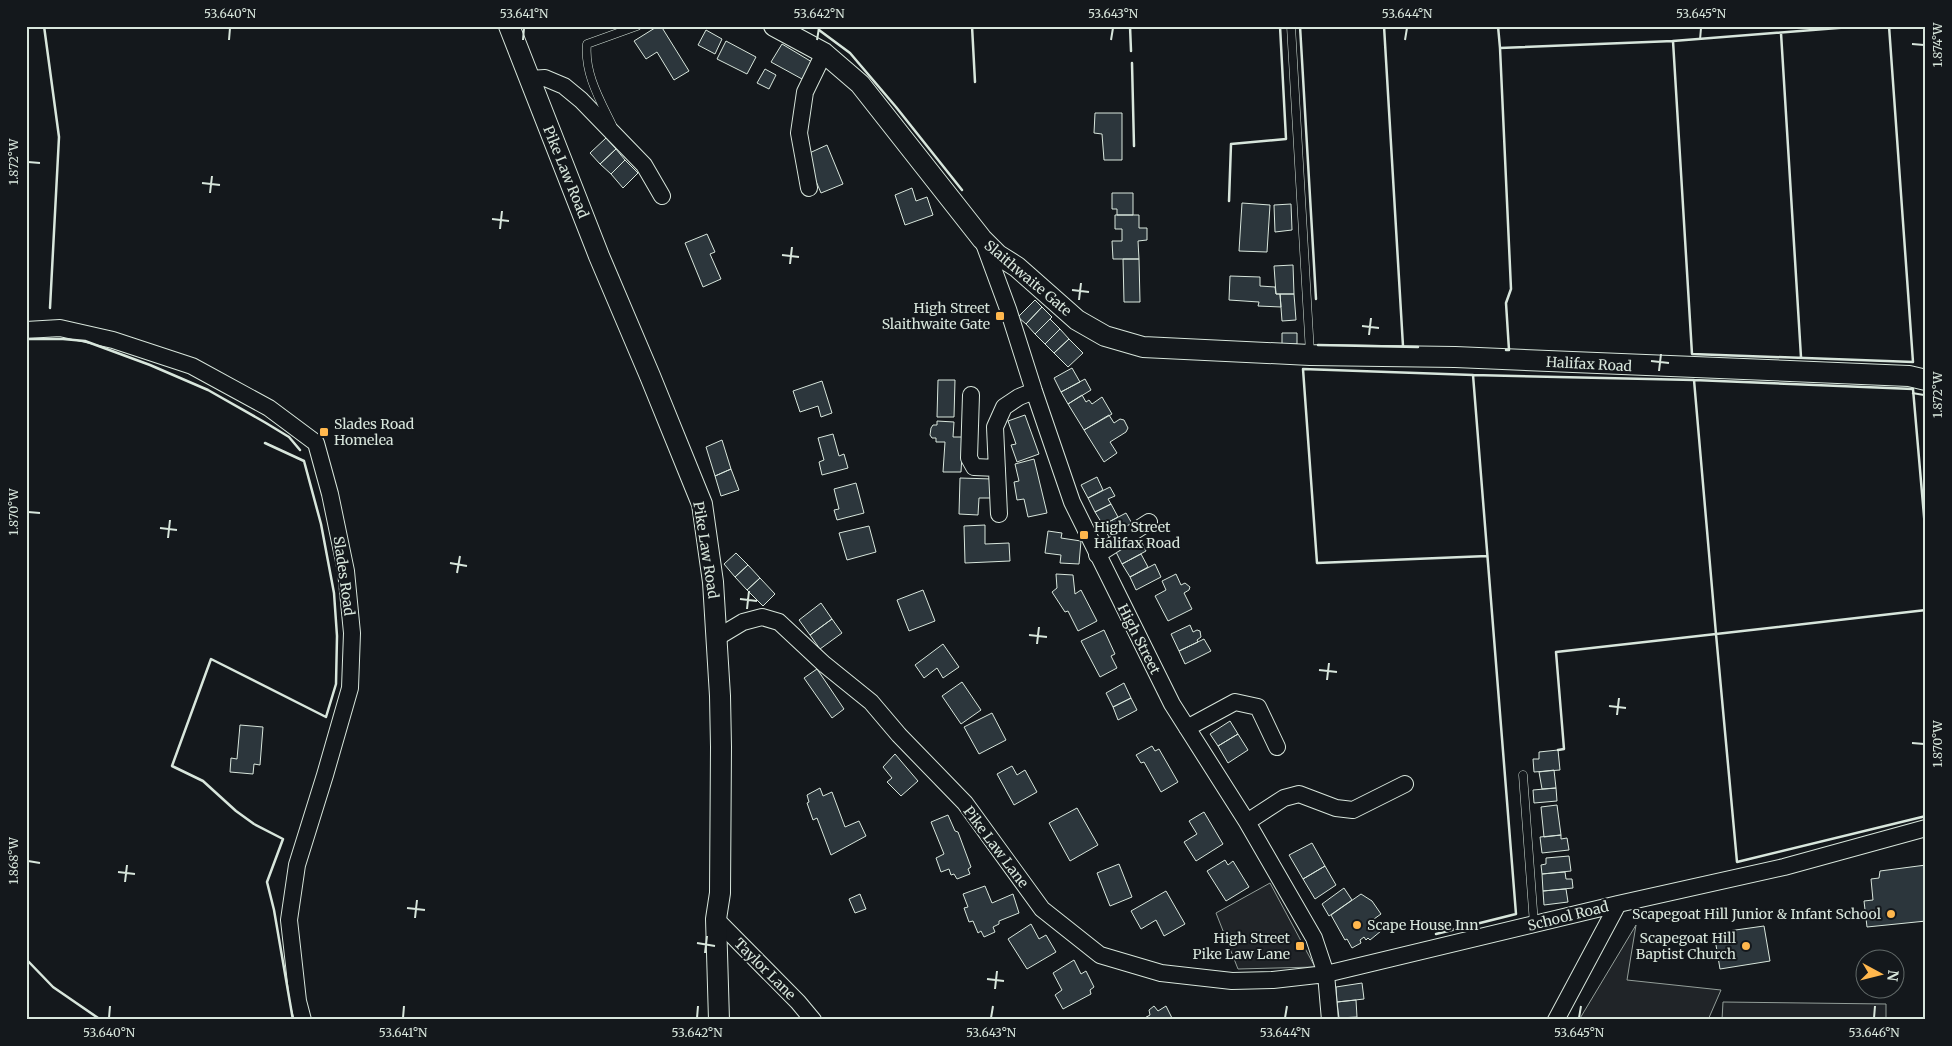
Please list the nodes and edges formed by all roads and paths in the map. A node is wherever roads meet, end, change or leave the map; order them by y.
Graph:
1 (509, 26) edge
2 (637, 26) edge
3 (774, 26) edge
4 (1291, 26) edge
5 (824, 53) junction
6 (529, 78) junction
7 (617, 136) junction
8 (809, 188) dead end
9 (662, 196) dead end
10 (982, 239) junction
11 (26, 330) edge
12 (1252, 352) joint
13 (1310, 355) junction
14 (1926, 380) edge
15 (1034, 391) junction
16 (970, 395) dead end
17 (997, 468) junction
18 (999, 514) dead end
19 (1149, 522) dead end
20 (1097, 555) junction
21 (718, 637) junction
22 (1186, 728) junction
23 (1278, 747) dead end
24 (1523, 775) dead end
25 (1405, 784) dead end
26 (1247, 822) junction
27 (1926, 828) edge
28 (1618, 904) junction
29 (716, 919) junction
30 (1534, 924) junction
31 (1326, 974) junction
32 (303, 1020) edge
33 (719, 1020) edge
34 (813, 1020) edge
35 (1330, 1020) edge
36 (1556, 1020) edge

1 - 6 street, Pike Law Road
2 - 7 lane
3 - 5 street, Slaithwaite Gate
4 - 13 lane
5 - 8 street
5 - 10 street, Slaithwaite Gate
6 - 7 street
6 - 21 street, Pike Law Road
7 - 9 street
10 - 12 street, Slaithwaite Gate
10 - 15 street, High Street
11 - 32 street, Slades Road
12 - 13 street, Halifax Road
13 - 14 street, Halifax Road
15 - 17 street
15 - 20 street, High Street
16 - 17 street
17 - 18 street
19 - 20 street
20 - 22 street, High Street
21 - 29 street, Pike Law Road
21 - 31 street, Pike Law Lane
22 - 23 street
22 - 26 street, High Street
24 - 30 lane
25 - 26 street
26 - 31 street, High Street
27 - 28 street, School Road
28 - 30 street, School Road
28 - 36 street
29 - 33 street, Pike Law Road
29 - 34 street, Taylor Lane
30 - 31 street, School Road
31 - 35 street, High Street

